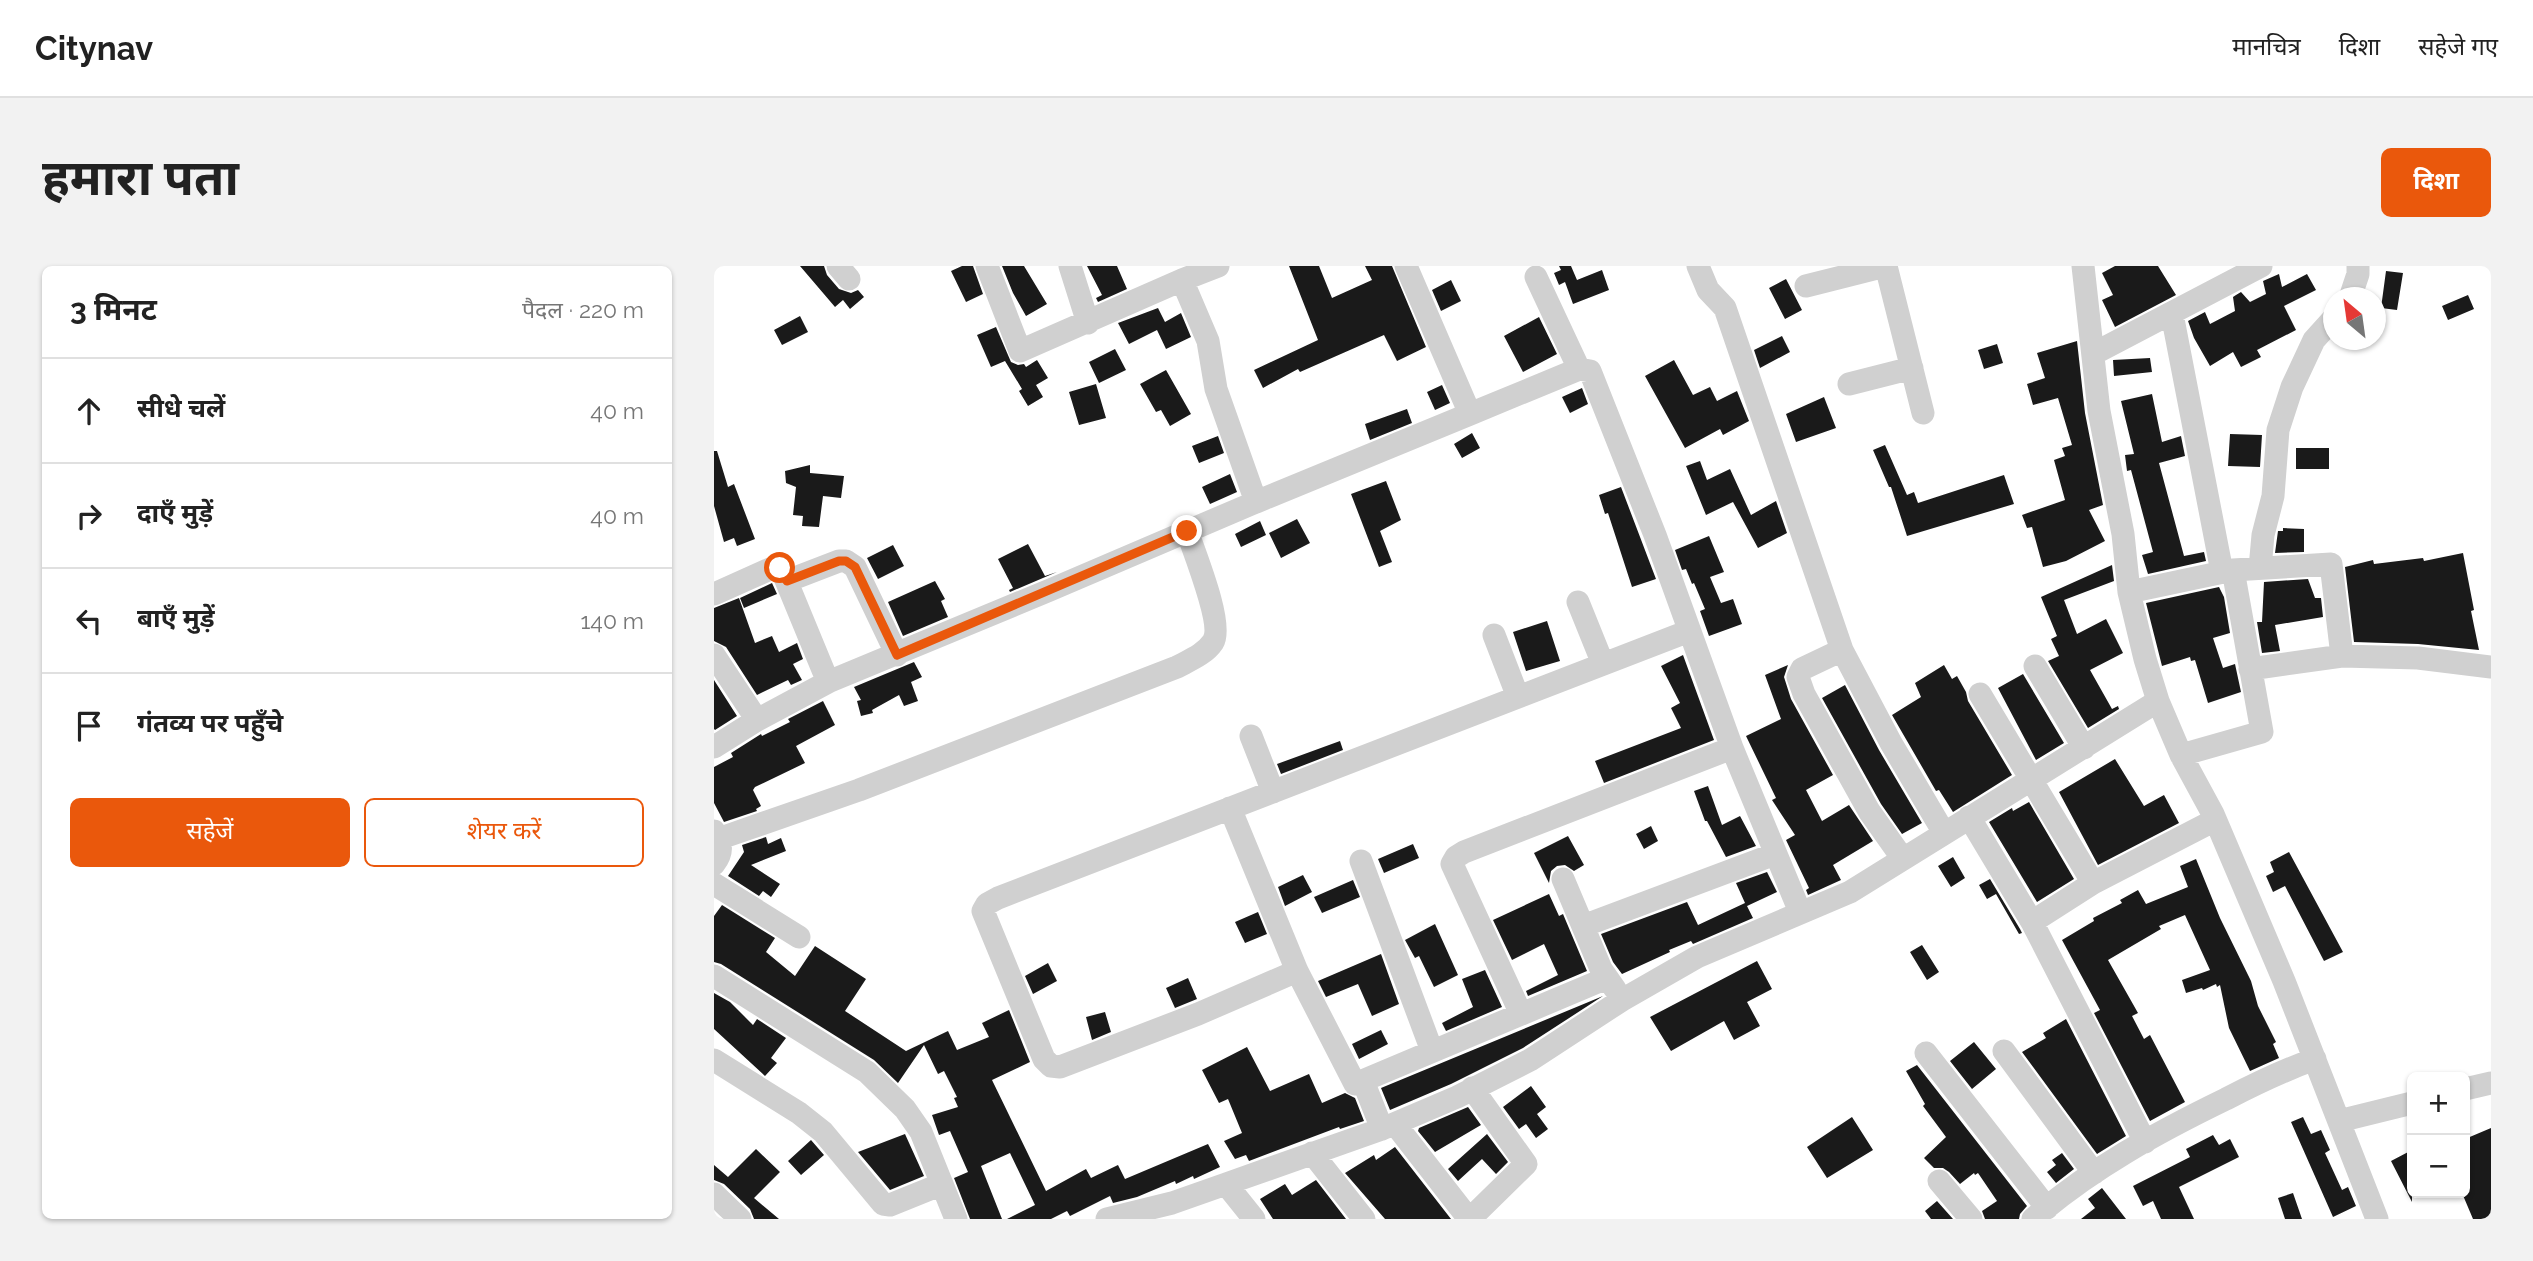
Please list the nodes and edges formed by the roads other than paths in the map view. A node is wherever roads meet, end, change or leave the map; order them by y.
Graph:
1 (987, 266) edge
2 (1070, 266) edge
3 (1218, 266) edge
4 (1406, 266) edge
5 (1698, 266) edge
6 (1885, 266) edge
7 (2083, 266) edge
8 (2261, 266) edge
9 (2358, 266) edge
10 (1536, 276) dead end
11 (1182, 280) junction
12 (1806, 286) dead end
13 (2354, 287) edge
14 (2172, 314) junction
15 (1087, 324) junction
16 (2323, 330) edge
17 (2093, 354) junction
18 (1912, 368) junction
19 (1579, 369) junction
20 (1849, 384) dead end
21 (1923, 413) dead end
22 (1470, 414) junction
23 (1256, 502) junction
24 (1187, 531) junction
25 (2260, 568) junction
26 (2227, 571) junction
27 (787, 581) junction
28 (2129, 593) junction
29 (714, 594) edge
30 (1578, 603) dead end
31 (1689, 631) junction
32 (1494, 635) dead end
33 (1842, 650) junction
34 (714, 655) edge
35 (897, 655) junction
36 (2342, 656) junction
37 (1603, 664) junction
38 (2035, 666) dead end
39 (2491, 667) edge
40 (2250, 669) junction
41 (828, 682) junction
42 (1980, 694) dead end
43 (1518, 697) junction
44 (2158, 701) junction
45 (757, 720) junction
46 (1251, 736) dead end
47 (714, 747) edge
48 (1732, 748) junction
49 (2084, 748) junction
50 (2181, 755) junction
51 (2031, 779) junction
52 (1273, 792) junction
53 (1230, 808) junction
54 (1969, 817) junction
55 (2215, 820) junction
56 (1944, 833) junction
57 (716, 835) edge
58 (1775, 854) junction
59 (1903, 859) junction
60 (1361, 861) dead end
61 (714, 864) edge
62 (1563, 879) dead end
63 (2093, 883) junction
64 (714, 884) edge
65 (1800, 912) junction
66 (2032, 922) junction
67 (1583, 926) junction
68 (799, 937) dead end
69 (1297, 971) junction
70 (714, 976) edge
71 (1607, 978) junction
72 (1622, 1000) junction
73 (1521, 1014) junction
74 (2004, 1051) dead end
75 (1432, 1052) junction
76 (1926, 1053) dead end
77 (2315, 1059) junction
78 (714, 1060) edge
79 (1363, 1081) junction
80 (2491, 1083) edge
81 (1472, 1088) junction
82 (2470, 1089) edge
83 (2407, 1104) edge
84 (2339, 1121) junction
85 (1388, 1126) junction
86 (2144, 1142) junction
87 (1312, 1153) junction
88 (2094, 1173) junction
89 (1939, 1181) dead end
90 (942, 1184) junction
91 (1226, 1184) junction
92 (714, 1194) edge
93 (2040, 1214) edge
94 (1475, 1217) edge
95 (740, 1219) edge
96 (956, 1219) edge
97 (1107, 1219) edge
98 (1254, 1219) edge
99 (1364, 1219) edge
100 (1971, 1219) edge
101 (2377, 1219) edge

1 - 15 street
2 - 15 street
3 - 11 street
4 - 22 street
5 - 33 street
6 - 12 street
6 - 18 street
7 - 17 street
8 - 14 street
9 - 13 street
10 - 19 street
11 - 15 street
11 - 23 street
14 - 17 street
14 - 26 street
16 - 25 street
17 - 28 street
18 - 20 street
18 - 21 street
19 - 22 street
19 - 31 street
22 - 23 street
23 - 24 street
24 - 35 street
24 - 57 street
25 - 26 street
25 - 36 street
26 - 28 street
26 - 40 street
27 - 29 street
27 - 35 street
27 - 41 street
28 - 44 street
30 - 37 street
31 - 37 street
31 - 48 street
32 - 43 street
33 - 56 street
33 - 59 street
34 - 45 street
35 - 41 street
36 - 39 street
36 - 40 street
37 - 43 street
38 - 49 street
40 - 50 street
41 - 45 street
42 - 51 street
43 - 52 street
44 - 49 street
44 - 50 street
45 - 47 street
46 - 52 street
48 - 58 street
48 - 73 street
49 - 51 street
50 - 55 street
51 - 54 street
51 - 63 street
52 - 53 street
53 - 69 street
53 - 69 street
54 - 56 street
54 - 66 street
55 - 63 street
55 - 77 street
56 - 59 street
57 - 61 street
58 - 65 street
58 - 67 street
59 - 65 street
60 - 75 street
62 - 67 street
63 - 66 street
64 - 68 street
65 - 72 street
66 - 86 street
67 - 71 street
69 - 79 street
70 - 90 street
71 - 72 street
71 - 73 street
72 - 81 street
73 - 75 street
74 - 88 street
75 - 79 street
76 - 93 street
77 - 84 street
77 - 86 street
78 - 90 street
79 - 85 street
80 - 82 street
81 - 85 street
81 - 94 street
83 - 84 street
84 - 101 street
85 - 87 street
85 - 94 street
86 - 88 street
87 - 91 street
87 - 99 street
88 - 93 street
89 - 100 street
90 - 96 street
91 - 97 street
91 - 98 street
92 - 95 street

